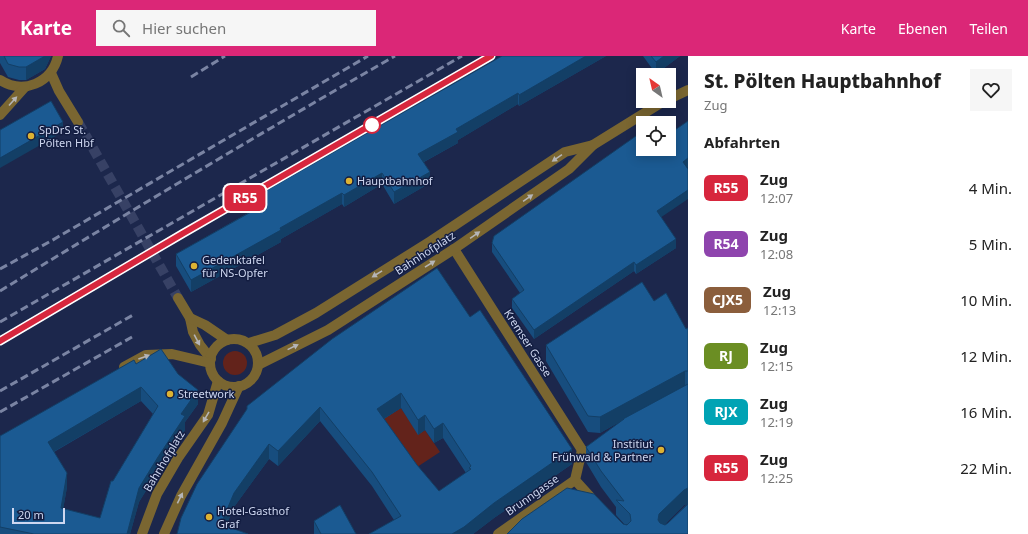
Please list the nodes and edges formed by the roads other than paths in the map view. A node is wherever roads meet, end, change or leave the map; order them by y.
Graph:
1 (58, 56) edge
2 (51, 73) junction
3 (0, 80) edge
4 (25, 87) junction
5 (688, 90) edge
6 (676, 96) edge
7 (653, 108) edge
8 (0, 115) edge
9 (78, 122) tunnel mouth
10 (593, 145) junction
11 (454, 249) junction
12 (178, 298) tunnel mouth
13 (190, 318) junction
14 (227, 340) junction
15 (248, 343) junction
16 (210, 361) junction
17 (258, 365) junction
18 (118, 370) edge
19 (218, 380) junction
20 (239, 386) junction
21 (585, 448) joint
22 (575, 480) junction
23 (600, 507) edge
24 (142, 534) edge
25 (164, 534) edge
26 (498, 534) edge

1 - 2 street
2 - 4 street
2 - 9 street
3 - 4 street
8 -> 4 street
5 - 6 street
7 - 10 street, Bahnhofplatz
11 -> 10 street, Bahnhofplatz
10 -> 15 street, Bahnhofplatz
17 -> 11 street, Bahnhofplatz
11 - 21 street, Kremser Gasse
12 - 13 street
13 - 14 street
13 -> 16 street
14 - 15 street
14 - 16 street
15 - 17 street
18 -> 16 street
16 - 19 street
17 - 20 street
19 - 20 street
19 -> 24 street, Bahnhofplatz
25 -> 20 street
21 - 22 street, Brunngasse
22 - 23 street
22 - 26 street, Brunngasse

